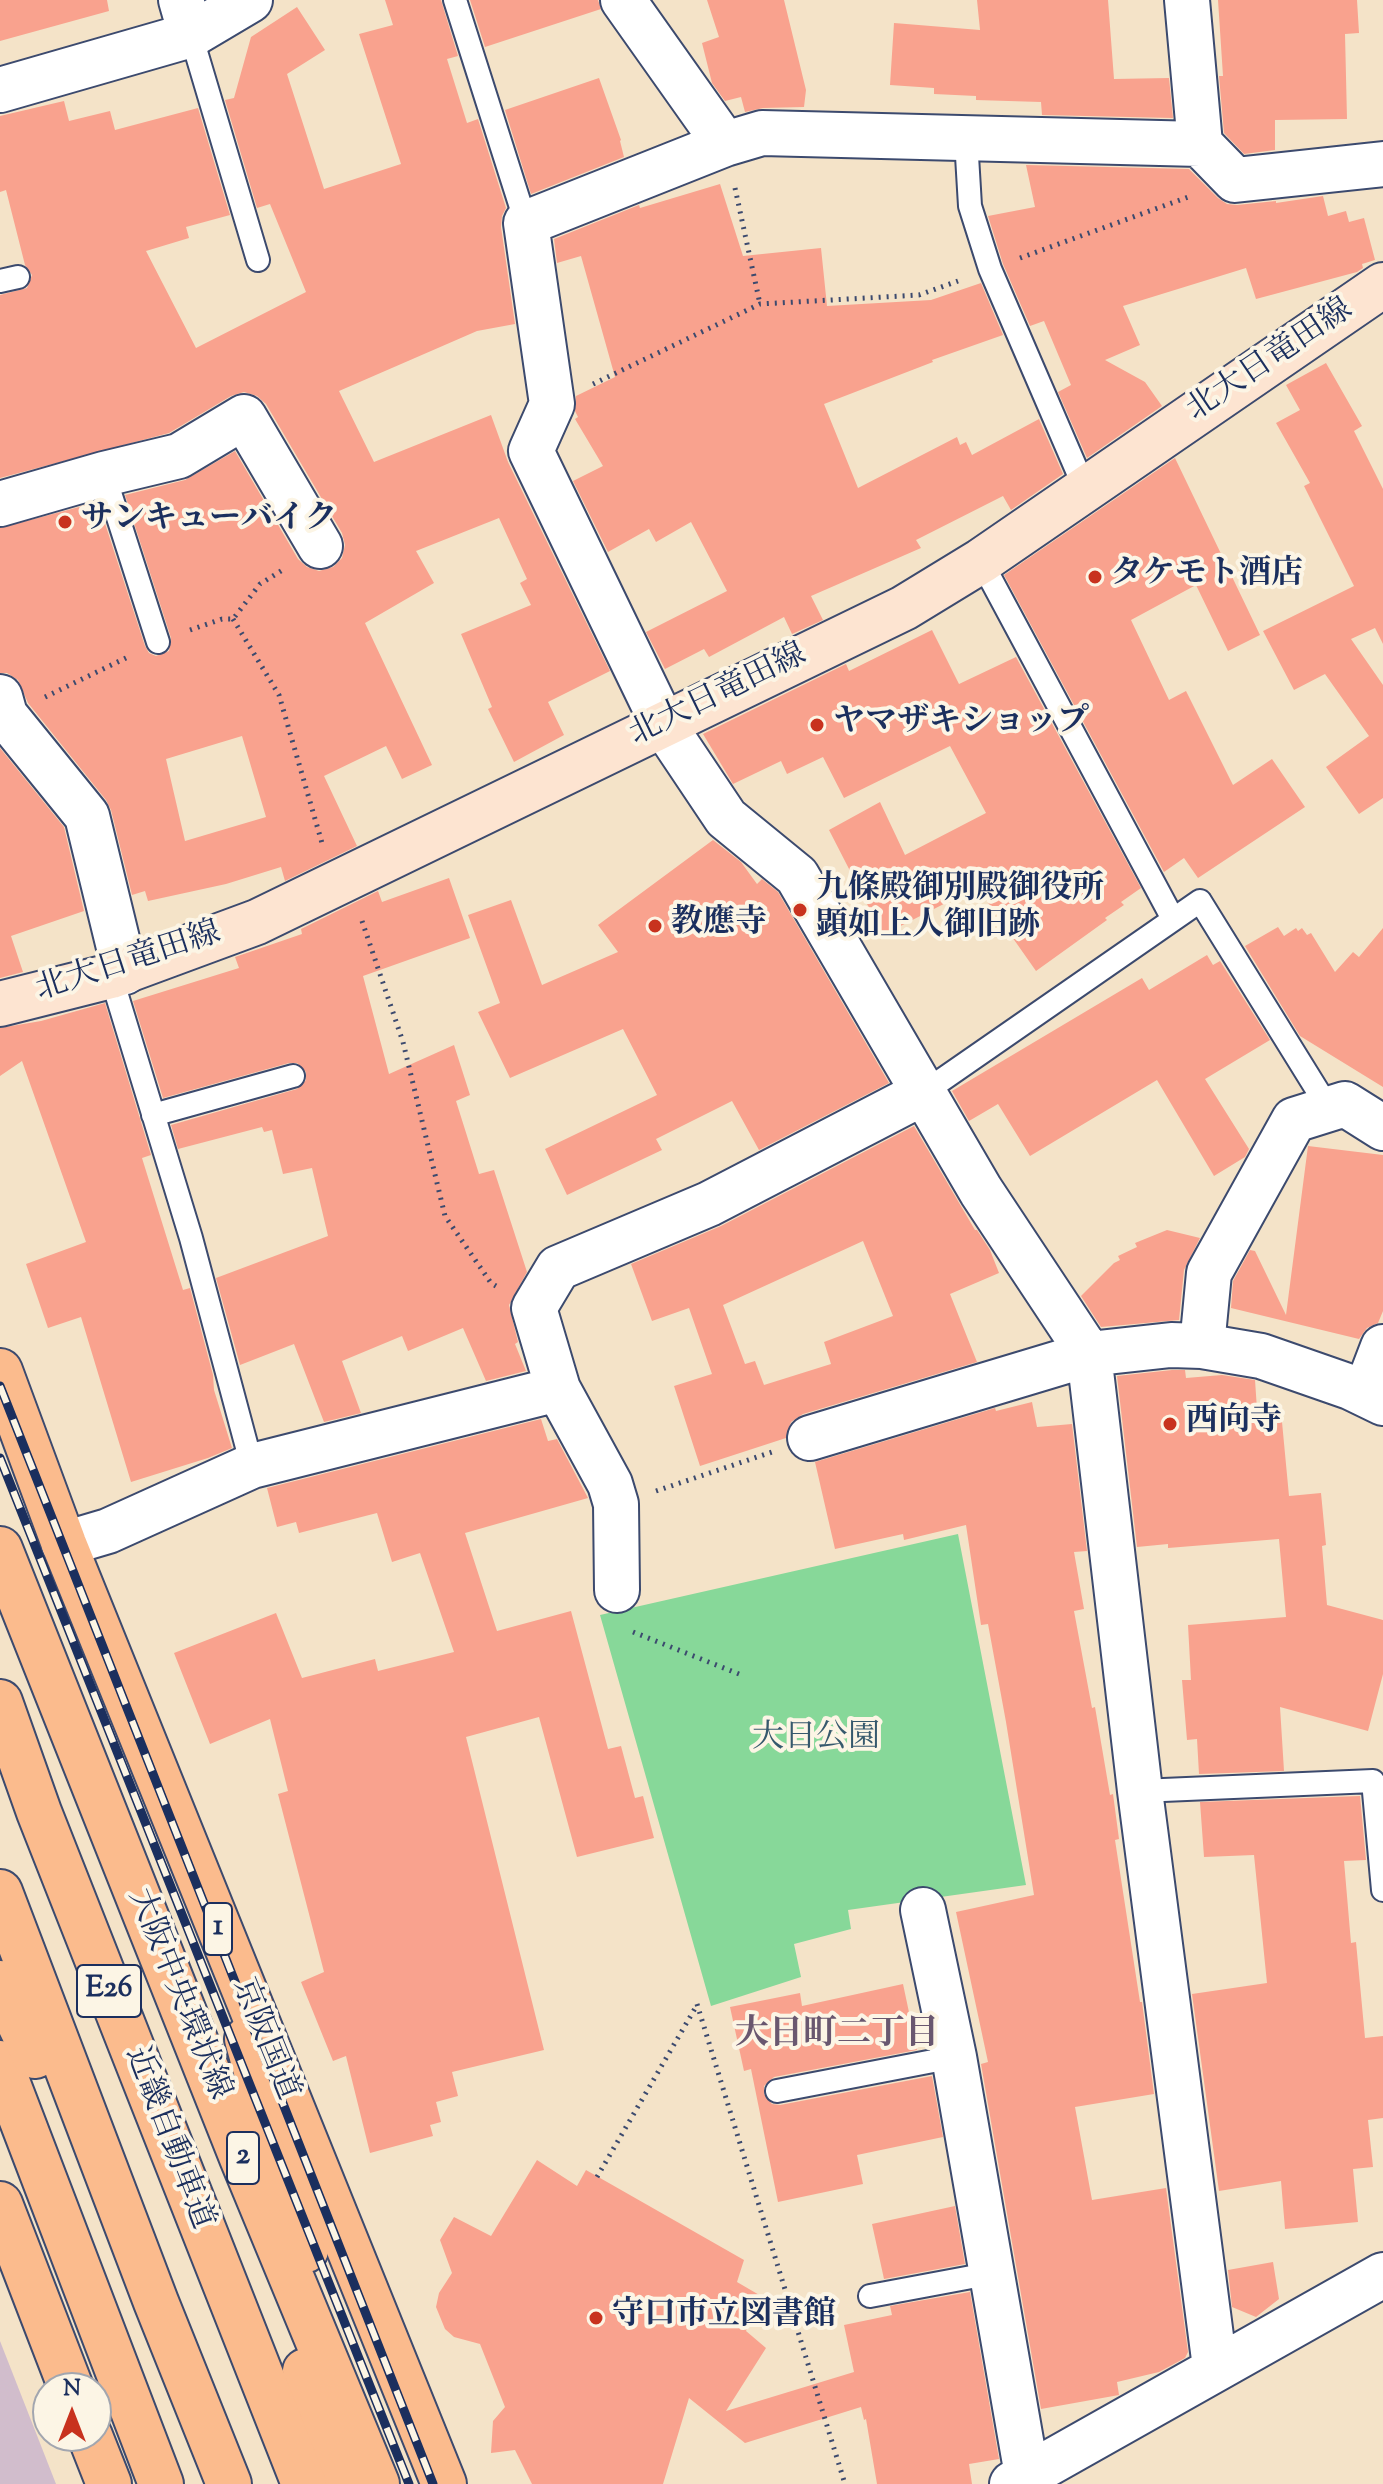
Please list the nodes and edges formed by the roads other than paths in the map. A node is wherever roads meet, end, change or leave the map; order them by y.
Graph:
1 (250, 0) edge
2 (455, 0) edge
3 (623, 0) edge
4 (1187, 0) edge
5 (186, 18) edge
6 (0, 90) edge
7 (966, 139) junction
8 (725, 144) junction
9 (1200, 144) junction
10 (1383, 164) edge
11 (526, 223) junction
12 (258, 260) dead end
13 (1383, 285) edge
14 (104, 474) junction
15 (1085, 489) junction
16 (0, 504) edge
17 (320, 546) dead end
18 (981, 561) junction
19 (158, 642) dead end
20 (0, 697) edge
21 (663, 724) junction
22 (1173, 919) junction
23 (118, 974) junction
24 (0, 1004) edge
25 (293, 1076) dead end
26 (923, 1093) junction
27 (1329, 1109) junction
28 (153, 1115) junction
29 (1383, 1128) edge
30 (1202, 1346) junction
31 (1383, 1347) edge
32 (1089, 1354) junction
33 (0, 1371) edge
34 (558, 1389) junction
35 (1374, 1398) edge
36 (810, 1438) road end
37 (252, 1466) junction
38 (64, 1544) junction
39 (0, 1549) edge
40 (617, 1590) road end
41 (0, 1702) edge
42 (1378, 1782) edge
43 (1140, 1791) junction
44 (1383, 1890) edge
45 (0, 1892) edge
46 (923, 1910) dead end
47 (213, 1917) junction
48 (156, 1940) junction
49 (0, 1983) edge
50 (954, 2057) junction
51 (0, 2063) edge
52 (777, 2091) dead end
53 (242, 2158) junction
54 (285, 2175) junction
55 (0, 2204) edge
56 (993, 2273) junction
57 (1383, 2275) edge
58 (870, 2296) dead end
59 (156, 2302) junction
60 (1215, 2367) junction
61 (65, 2372) edge
62 (413, 2407) junction
63 (357, 2433) junction
64 (96, 2452) edge
65 (1020, 2480) edge
66 (109, 2484) edge
67 (161, 2484) edge
68 (229, 2484) edge
69 (304, 2484) edge
70 (339, 2484) edge
71 (377, 2484) edge
72 (444, 2484) edge

1 - 5 street
2 - 11 lane
3 - 8 street
4 - 9 street
5 - 6 street
5 - 12 lane
7 - 8 street
7 - 9 street
7 - 15 lane
8 - 11 street
9 - 10 street
11 - 21 street
13 - 15 main road, 北大日竜田線
14 - 16 street
14 - 17 street
14 - 19 lane
15 - 18 main road, 北大日竜田線
18 - 21 main road, 北大日竜田線
18 - 22 lane
20 - 23 street
21 - 23 main road, 北大日竜田線
21 - 26 street
22 - 26 lane
22 - 27 lane
23 - 24 main road, 北大日竜田線
23 - 28 lane
25 - 28 lane
26 - 32 street
26 - 34 street
27 - 29 street
27 - 30 street
28 - 37 lane
30 - 32 street
30 - 35 street
31 - 35 street
32 - 36 street
32 - 43 street
33 - 38 main road, 京阪国道 / 1
34 - 37 street
34 - 40 street
37 - 38 street
38 - 47 main road, 京阪国道 / 1
39 - 48 main road, 大阪中央環状線 / 2
41 - 69 main road, 近畿自動車道 / E26
42 - 43 lane
42 - 44 lane
43 - 60 street
45 - 59 main road, E26
46 - 50 street
47 - 54 main road
47 - 62 main road, 京阪国道 / 1
48 - 53 main road, 大阪中央環状線 / 2
48 - 54 main road
49 - 59 main road
50 - 52 lane
50 - 56 street
51 - 67 main road
53 - 63 main road, 大阪中央環状線 / 2
53 - 70 main road
54 - 62 main road
54 - 63 main road
55 - 61 main road
56 - 58 lane
56 - 65 street
57 - 60 street
59 - 68 main road, E26
60 - 65 street
62 - 72 main road, 京阪国道 / 1
63 - 71 main road, 大阪中央環状線 / 2
64 - 66 main road

